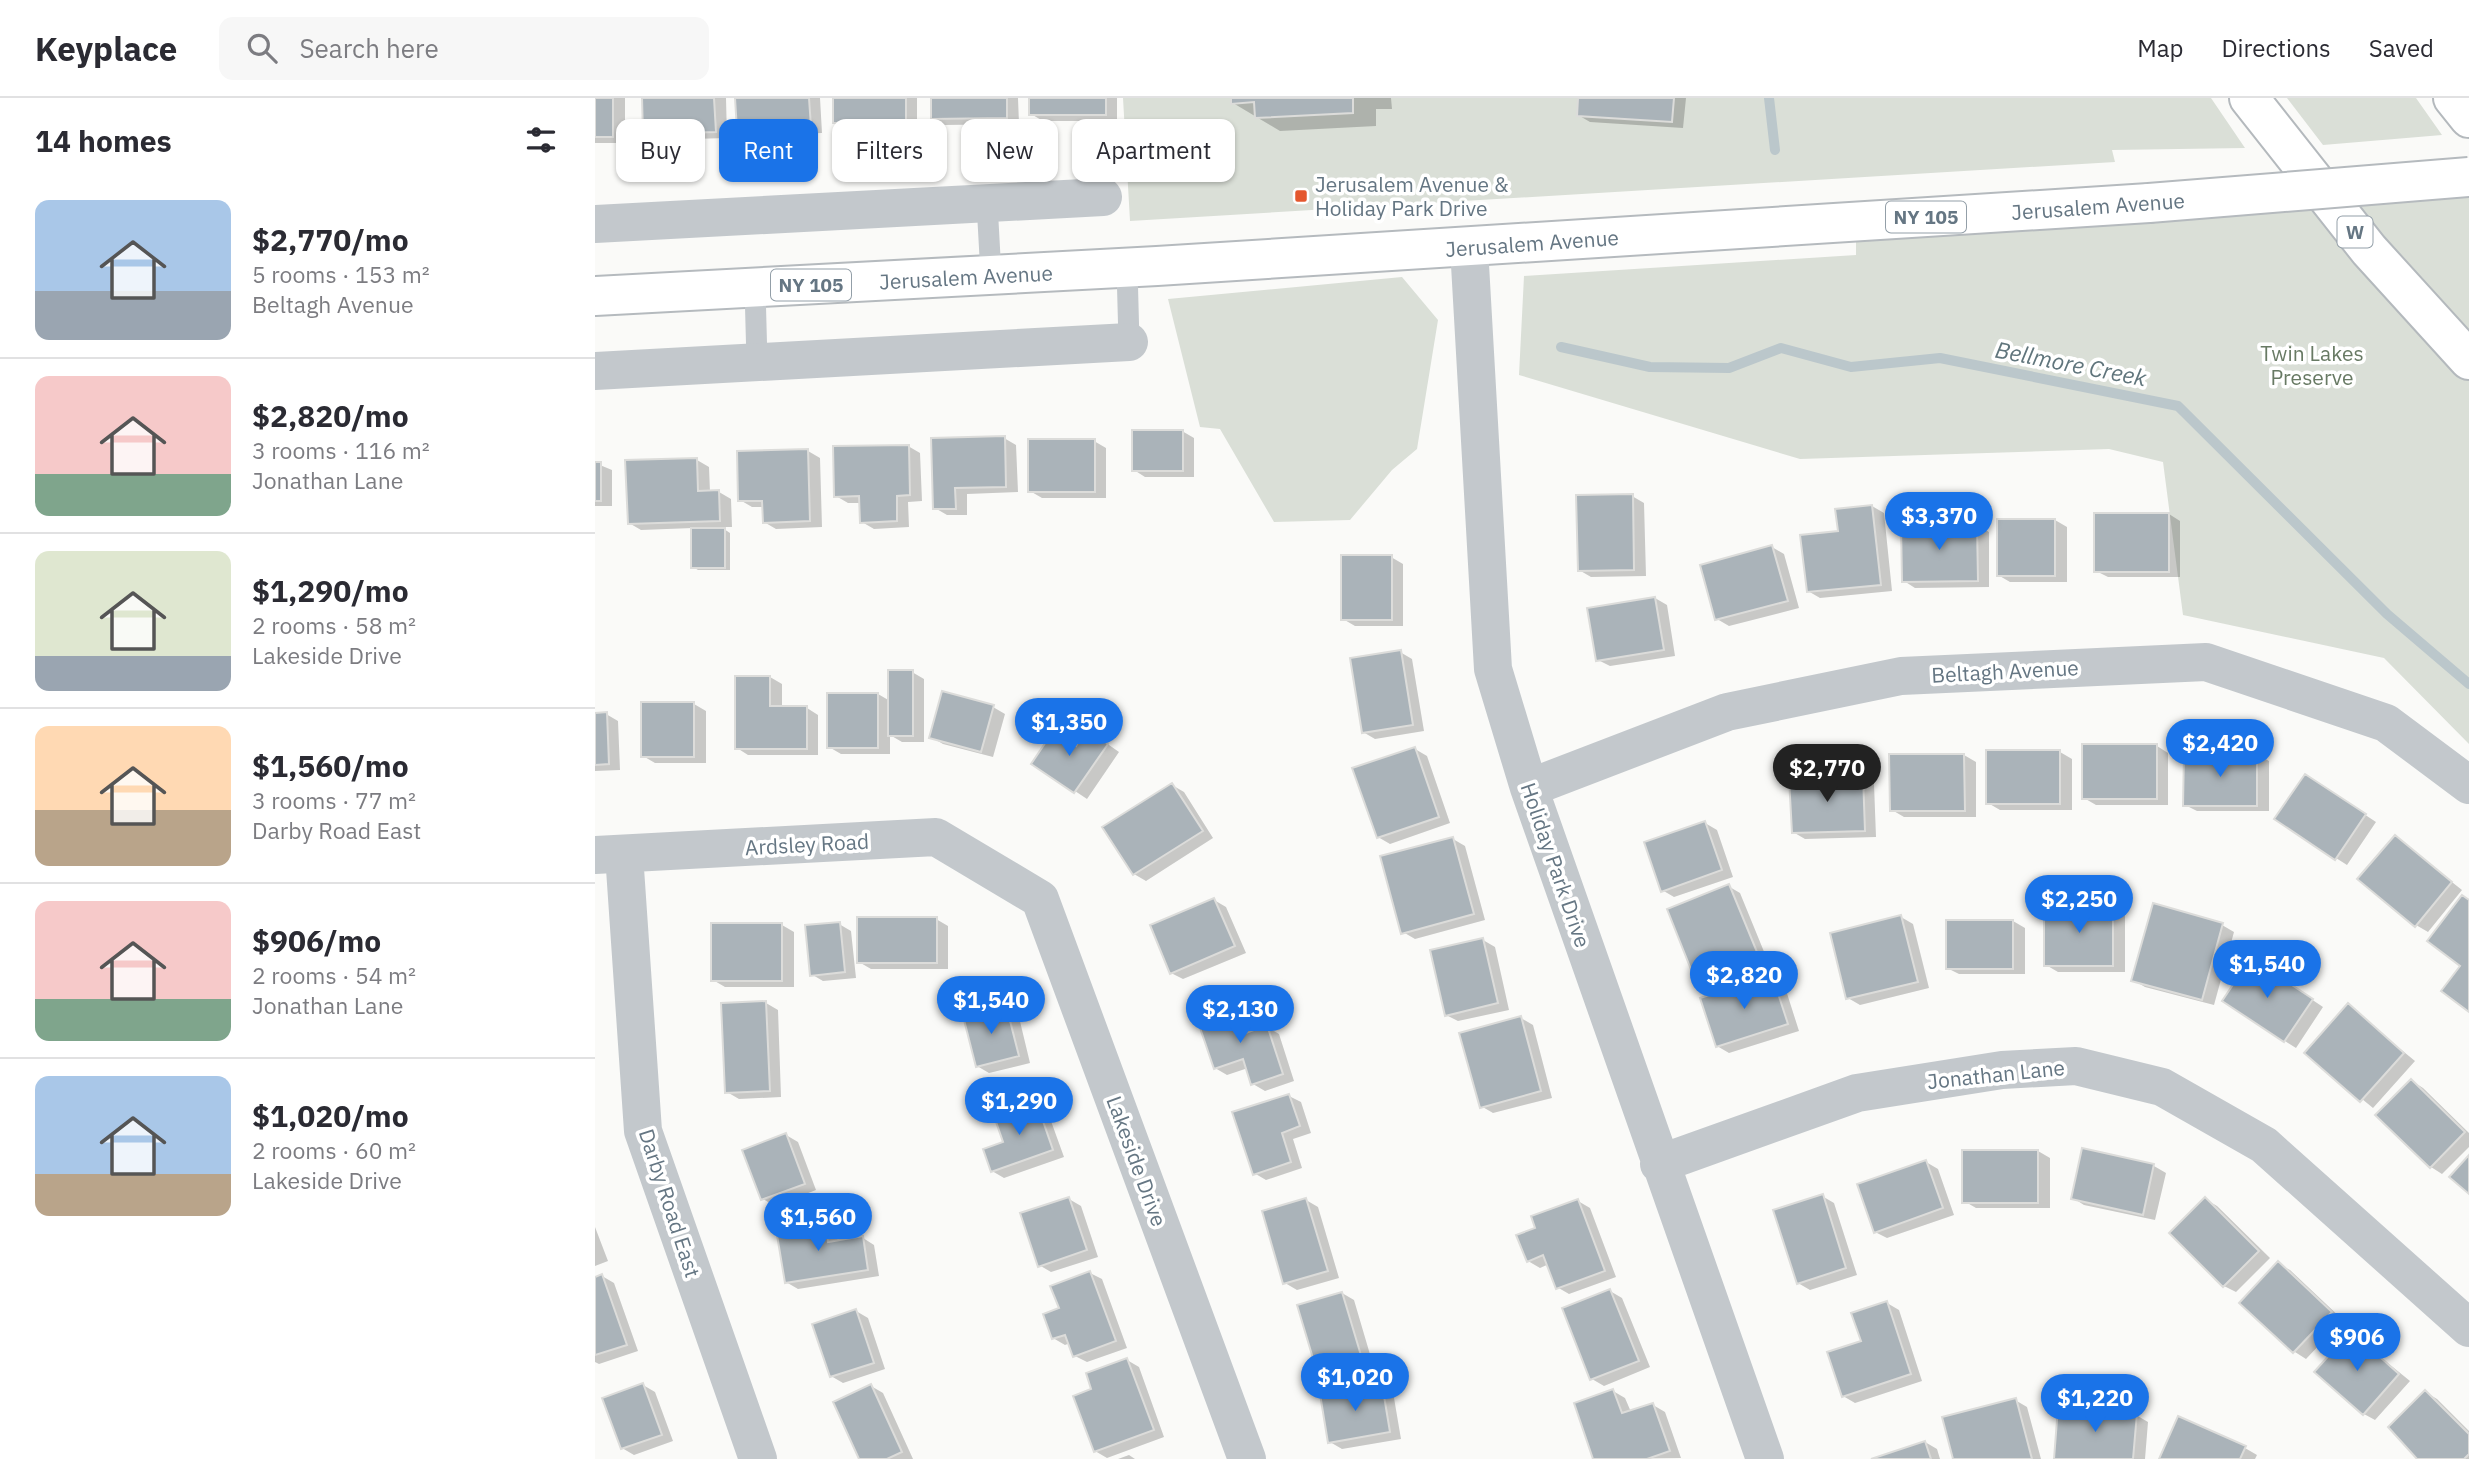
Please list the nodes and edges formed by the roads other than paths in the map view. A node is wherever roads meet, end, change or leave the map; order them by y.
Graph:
1 (2249, 98) edge
2 (2453, 98) edge
3 (2469, 118) edge
4 (2469, 177) edge
5 (1103, 197) dead end
6 (987, 203) junction
7 (595, 224) edge
8 (1469, 247) junction
9 (1127, 268) junction
10 (991, 275) junction
11 (755, 288) junction
12 (595, 296) edge
13 (1129, 342) joint
14 (2469, 360) edge
15 (757, 362) junction
16 (595, 371) edge
17 (2469, 785) edge
18 (1529, 788) junction
19 (609, 855) edge
20 (1008, 879) joint
21 (1659, 1164) junction
22 (2469, 1328) edge
23 (758, 1459) edge
24 (1247, 1459) edge
25 (1765, 1459) edge

1 - 14 main road, W
2 - 3 main road
4 - 8 main road, Jerusalem Avenue / NY 105, bridge
5 - 6 street
6 - 7 street
6 - 10 lane
8 - 9 main road, Jerusalem Avenue / NY 105
8 - 18 street, Holiday Park Drive
9 - 10 main road, Jerusalem Avenue / NY 105
9 - 13 lane
10 - 11 main road, Jerusalem Avenue / NY 105
11 - 12 main road, Jerusalem Avenue / NY 105
11 - 15 lane
13 - 15 street
15 - 16 street
17 - 18 street, Beltagh Avenue
18 - 21 street, Holiday Park Drive
19 - 20 street, Ardsley Road
19 - 23 street, Darby Road East
20 - 24 street, Lakeside Drive
21 - 22 street, Jonathan Lane
21 - 25 street, Holiday Park Drive

